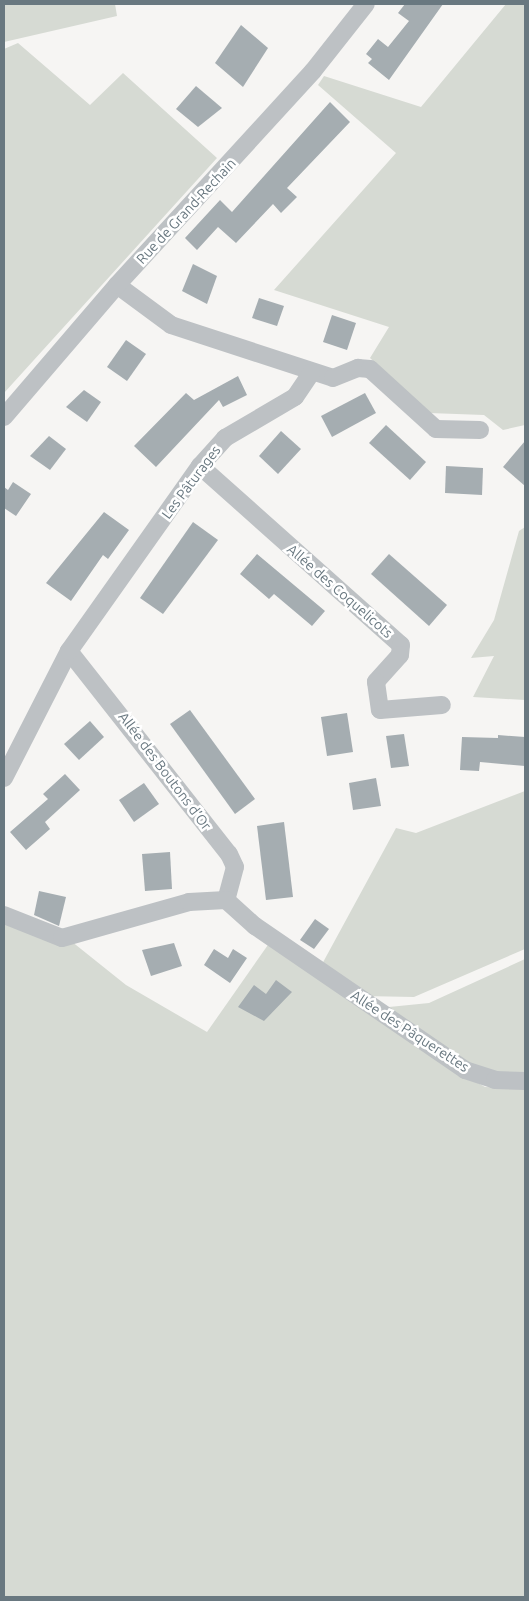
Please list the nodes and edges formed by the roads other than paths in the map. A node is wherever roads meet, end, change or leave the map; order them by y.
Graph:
1 (366, 4) edge
2 (117, 285) junction
3 (311, 373) junction
4 (4, 417) edge
5 (480, 430) dead end
6 (200, 466) junction
7 (69, 651) junction
8 (442, 705) dead end
9 (4, 778) edge
10 (226, 900) junction
11 (4, 915) edge
12 (525, 1082) edge

1 - 2 street, Rue de Grand-Rechain
2 - 3 street
2 - 4 street, Rue de Grand-Rechain
3 - 5 street
3 - 6 street, Les Pâturages
6 - 7 street, Les Pâturages
6 - 8 street, Allée des Coquelicots
7 - 9 street, Les Pâturages
7 - 10 street, Allée des Boutons d’Or
10 - 11 street
10 - 12 street, Allée des Pâquerettes

